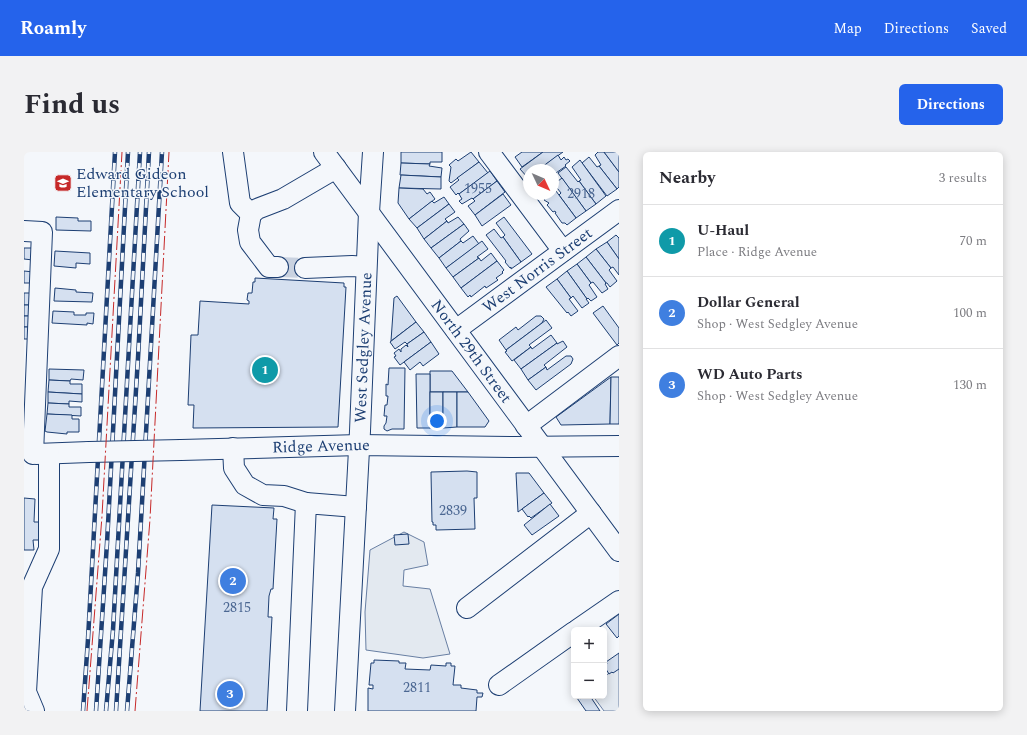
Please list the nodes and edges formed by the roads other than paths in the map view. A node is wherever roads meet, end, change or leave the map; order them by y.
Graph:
1 (233, 152) edge
2 (373, 152) edge
3 (489, 152) edge
4 (330, 160) edge
5 (619, 210) edge
6 (369, 212) junction
7 (251, 214) junction
8 (33, 231) edge
9 (563, 251) junction
10 (278, 267) tunnel mouth
11 (366, 267) junction
12 (305, 268) tunnel mouth
13 (456, 330) junction
14 (619, 356) edge
15 (526, 426) junction
16 (359, 445) junction
17 (619, 446) edge
18 (542, 447) junction
19 (233, 448) junction
20 (35, 454) edge
21 (306, 503) junction
22 (356, 507) junction
23 (591, 513) junction
24 (619, 551) edge
25 (619, 600) edge
26 (467, 608) dead end
27 (581, 627) edge
28 (571, 634) edge
29 (499, 685) dead end
30 (34, 711) edge
31 (297, 711) edge
32 (345, 711) edge

1 - 7 street
2 - 6 street, West Sedgley Avenue
3 - 9 street
4 - 6 street, North 29th Street
4 - 7 street
5 - 9 street, West Norris Street
6 - 11 street, West Sedgley Avenue
6 - 13 street, North 29th Street
7 - 10 street
8 - 20 street
9 - 13 street, West Norris Street
11 - 12 street
11 - 16 street, West Sedgley Avenue
13 - 15 street, North 29th Street
14 - 15 street
15 - 18 street, North 29th Street
16 - 18 street, Ridge Avenue
16 - 19 street, Ridge Avenue
16 - 22 street, West Sedgley Avenue
17 - 18 street, Ridge Avenue
18 - 23 street, North 29th Street
19 - 20 street, Ridge Avenue, bridge
19 - 21 street
20 - 30 street
21 - 22 street
21 - 31 street
22 - 32 street, West Sedgley Avenue
23 - 24 street, North 29th Street
23 - 26 street
25 - 27 street
28 - 29 street

